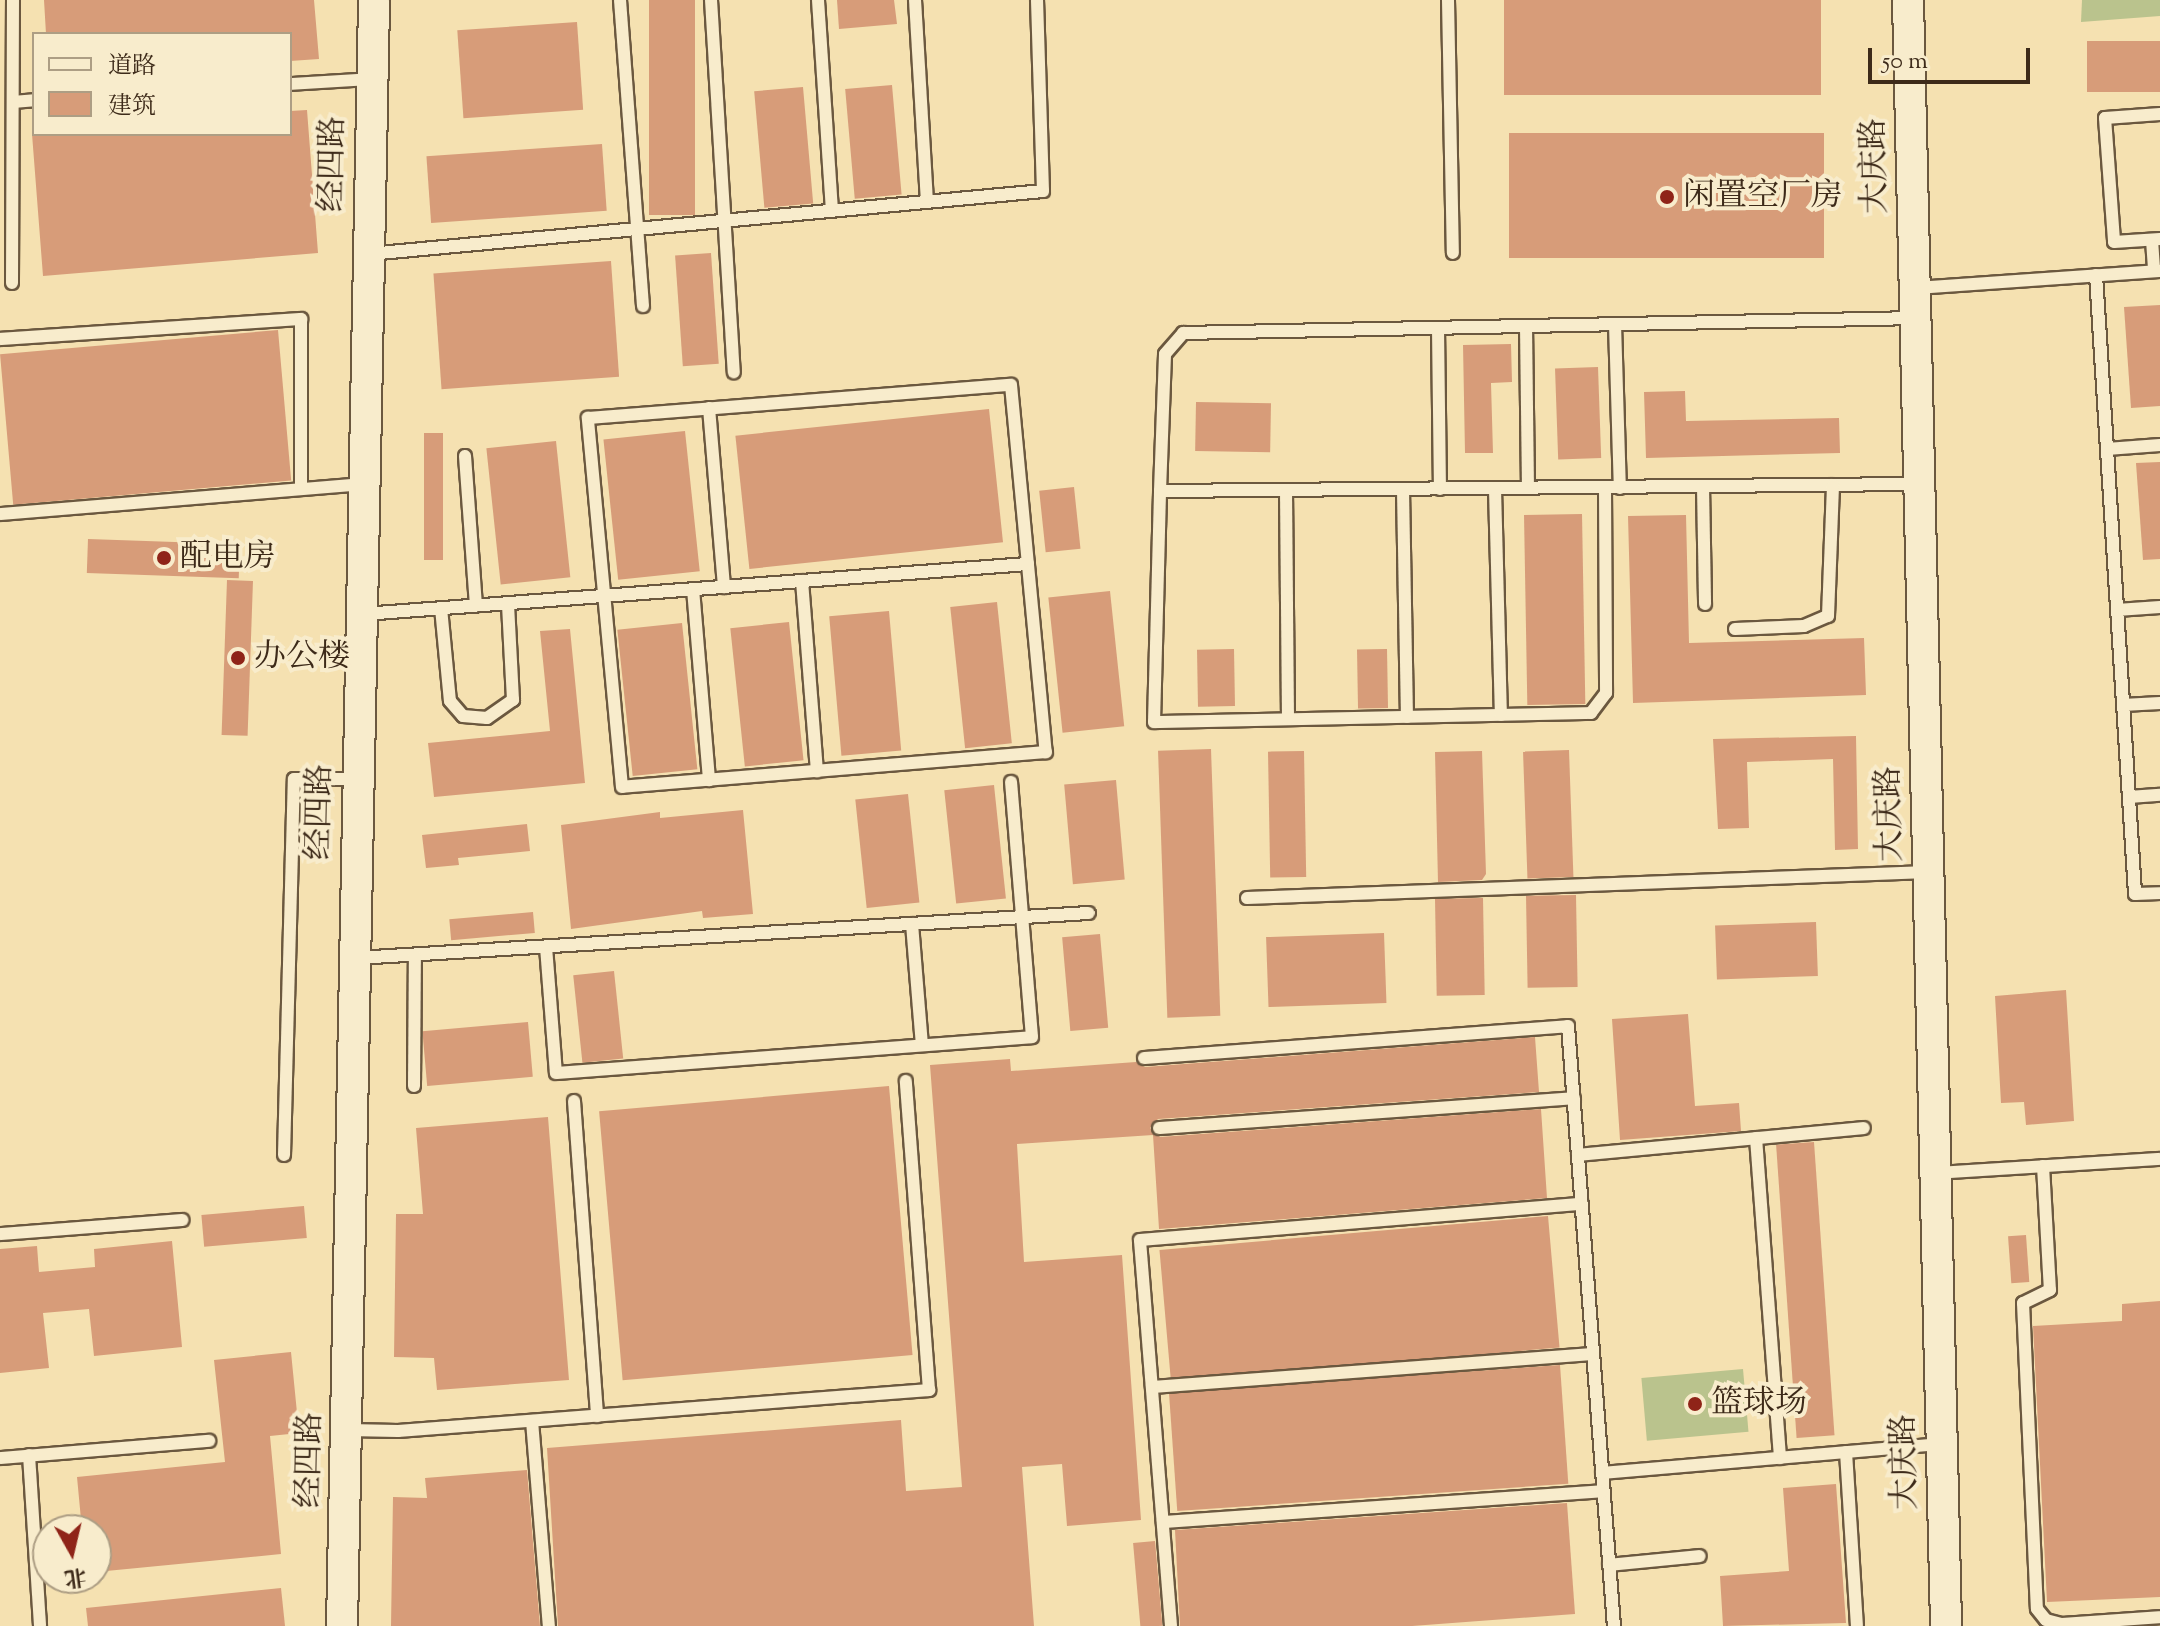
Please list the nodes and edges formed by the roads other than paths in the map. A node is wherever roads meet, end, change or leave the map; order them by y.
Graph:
1 (13, 0) edge
2 (374, 0) edge
3 (620, 0) edge
4 (711, 0) edge
5 (818, 0) edge
6 (915, 0) edge
7 (1037, 0) edge
8 (1448, 0) edge
9 (1908, 0) edge
10 (372, 79) junction
11 (292, 84) edge
12 (32, 100) edge
13 (13, 102) junction
14 (2160, 114) edge
15 (927, 202) junction
16 (832, 211) junction
17 (725, 221) junction
18 (637, 229) junction
19 (2156, 239) edge
20 (1453, 253) dead end
21 (369, 254) junction
22 (2157, 271) edge
23 (2096, 275) junction
24 (12, 283) dead end
25 (1915, 288) junction
26 (643, 306) dead end
27 (1915, 318) junction
28 (1615, 324) junction
29 (1526, 326) junction
30 (1438, 328) junction
31 (0, 339) edge
32 (734, 372) dead end
33 (709, 408) junction
34 (2160, 445) edge
35 (2107, 449) junction
36 (465, 456) dead end
37 (364, 484) junction
38 (1919, 484) junction
39 (1833, 485) junction
40 (1703, 486) junction
41 (1528, 488) junction
42 (1605, 488) junction
43 (1620, 488) junction
44 (301, 489) junction
45 (1440, 489) junction
46 (1495, 489) junction
47 (1286, 490) junction
48 (1403, 490) junction
49 (1160, 491) junction
50 (0, 514) edge
51 (1028, 564) junction
52 (802, 581) junction
53 (724, 587) junction
54 (693, 589) junction
55 (604, 596) junction
56 (508, 603) junction
57 (1705, 604) dead end
58 (476, 606) junction
59 (2160, 607) edge
60 (441, 608) junction
61 (2117, 610) junction
62 (361, 614) junction
63 (1735, 629) dead end
64 (2160, 703) edge
65 (2123, 705) junction
66 (1501, 715) junction
67 (1407, 717) junction
68 (1288, 719) junction
69 (817, 771) junction
70 (358, 779) junction
71 (709, 780) junction
72 (1011, 782) dead end
73 (2160, 795) edge
74 (2129, 797) junction
75 (1928, 872) junction
76 (2160, 893) edge
77 (1247, 898) dead end
78 (1089, 913) dead end
79 (1022, 917) junction
80 (912, 924) junction
81 (546, 947) junction
82 (415, 955) junction
83 (355, 958) junction
84 (922, 1045) junction
85 (1144, 1058) dead end
86 (906, 1081) dead end
87 (414, 1086) dead end
88 (1574, 1098) junction
89 (574, 1101) dead end
90 (1159, 1128) dead end
91 (1864, 1128) dead end
92 (1756, 1138) junction
93 (284, 1155) dead end
94 (1578, 1155) junction
95 (2160, 1159) edge
96 (2043, 1166) junction
97 (1935, 1173) junction
98 (1582, 1204) junction
99 (182, 1220) dead end
100 (0, 1234) edge
101 (1593, 1354) junction
102 (1152, 1387) junction
103 (597, 1416) junction
104 (532, 1421) junction
105 (348, 1430) junction
106 (209, 1441) dead end
107 (1942, 1444) junction
108 (1846, 1452) junction
109 (29, 1455) junction
110 (0, 1458) edge
111 (1780, 1458) junction
112 (1602, 1473) junction
113 (1603, 1491) junction
114 (1163, 1522) junction
115 (1700, 1556) dead end
116 (1609, 1565) junction
117 (2160, 1617) edge
118 (40, 1626) edge
119 (342, 1626) edge
120 (549, 1626) edge
121 (1171, 1626) edge
122 (1614, 1626) edge
123 (1857, 1626) edge
124 (1946, 1626) edge

1 - 13 lane
2 - 10 street, 经四路
3 - 18 lane
4 - 17 lane
5 - 16 lane
6 - 15 lane
7 - 15 lane
8 - 20 lane
9 - 25 street, 大庆路
10 - 11 lane
10 - 21 street, 经四路
12 - 13 lane
13 - 24 lane
14 - 19 lane
15 - 16 lane
16 - 17 lane
17 - 18 lane
17 - 32 lane
18 - 21 lane
18 - 26 lane
19 - 22 lane
21 - 37 street, 经四路
22 - 23 lane
23 - 25 lane
23 - 35 lane
25 - 27 street, 大庆路
27 - 28 lane
27 - 38 street, 大庆路
28 - 29 lane
28 - 43 lane
29 - 30 lane
29 - 41 lane
30 - 45 lane
30 - 49 lane
31 - 44 lane
33 - 51 lane
33 - 53 lane
33 - 55 lane
34 - 35 lane
35 - 61 lane
36 - 58 lane
37 - 44 lane
37 - 62 street, 经四路
38 - 39 lane
38 - 75 street, 大庆路
39 - 40 lane
39 - 63 lane
40 - 43 lane
40 - 57 lane
41 - 42 lane
41 - 46 lane
42 - 43 lane
42 - 66 lane
44 - 50 lane
45 - 46 lane
45 - 48 lane
46 - 66 lane
47 - 48 lane
47 - 49 lane
47 - 68 lane
48 - 67 lane
49 - 68 lane
51 - 52 lane
51 - 69 lane
52 - 53 lane
52 - 69 lane
53 - 54 lane
54 - 55 lane
54 - 71 lane
55 - 56 lane
55 - 71 lane
56 - 58 lane
56 - 60 lane
58 - 60 lane
59 - 61 lane
60 - 62 lane
61 - 65 lane
62 - 70 street, 经四路
64 - 65 lane
65 - 74 lane
66 - 67 lane
67 - 68 lane
69 - 71 lane
70 - 83 street, 经四路
70 - 93 lane
72 - 79 lane
73 - 74 lane
74 - 76 lane
75 - 77 lane
75 - 97 street, 大庆路
78 - 79 lane
79 - 80 lane
79 - 84 lane
80 - 81 lane
80 - 84 lane
81 - 82 lane
81 - 84 lane
82 - 83 lane
82 - 87 lane
83 - 105 street, 经四路
85 - 88 lane
86 - 103 lane
88 - 90 lane
88 - 94 lane
89 - 103 lane
91 - 92 lane
92 - 94 lane
92 - 111 lane
94 - 98 lane
95 - 96 lane
96 - 97 lane
96 - 117 lane
97 - 107 street, 大庆路
98 - 101 lane
98 - 102 lane
99 - 100 lane
101 - 102 lane
101 - 112 lane
102 - 114 lane
103 - 104 lane
104 - 105 lane
104 - 120 lane
105 - 119 street, 经四路
106 - 109 lane
107 - 108 lane
107 - 124 street, 大庆路
108 - 111 lane
108 - 123 lane
109 - 110 lane
109 - 118 lane
111 - 112 lane
112 - 113 lane
113 - 114 lane
113 - 116 lane
114 - 121 lane
115 - 116 lane
116 - 122 lane

